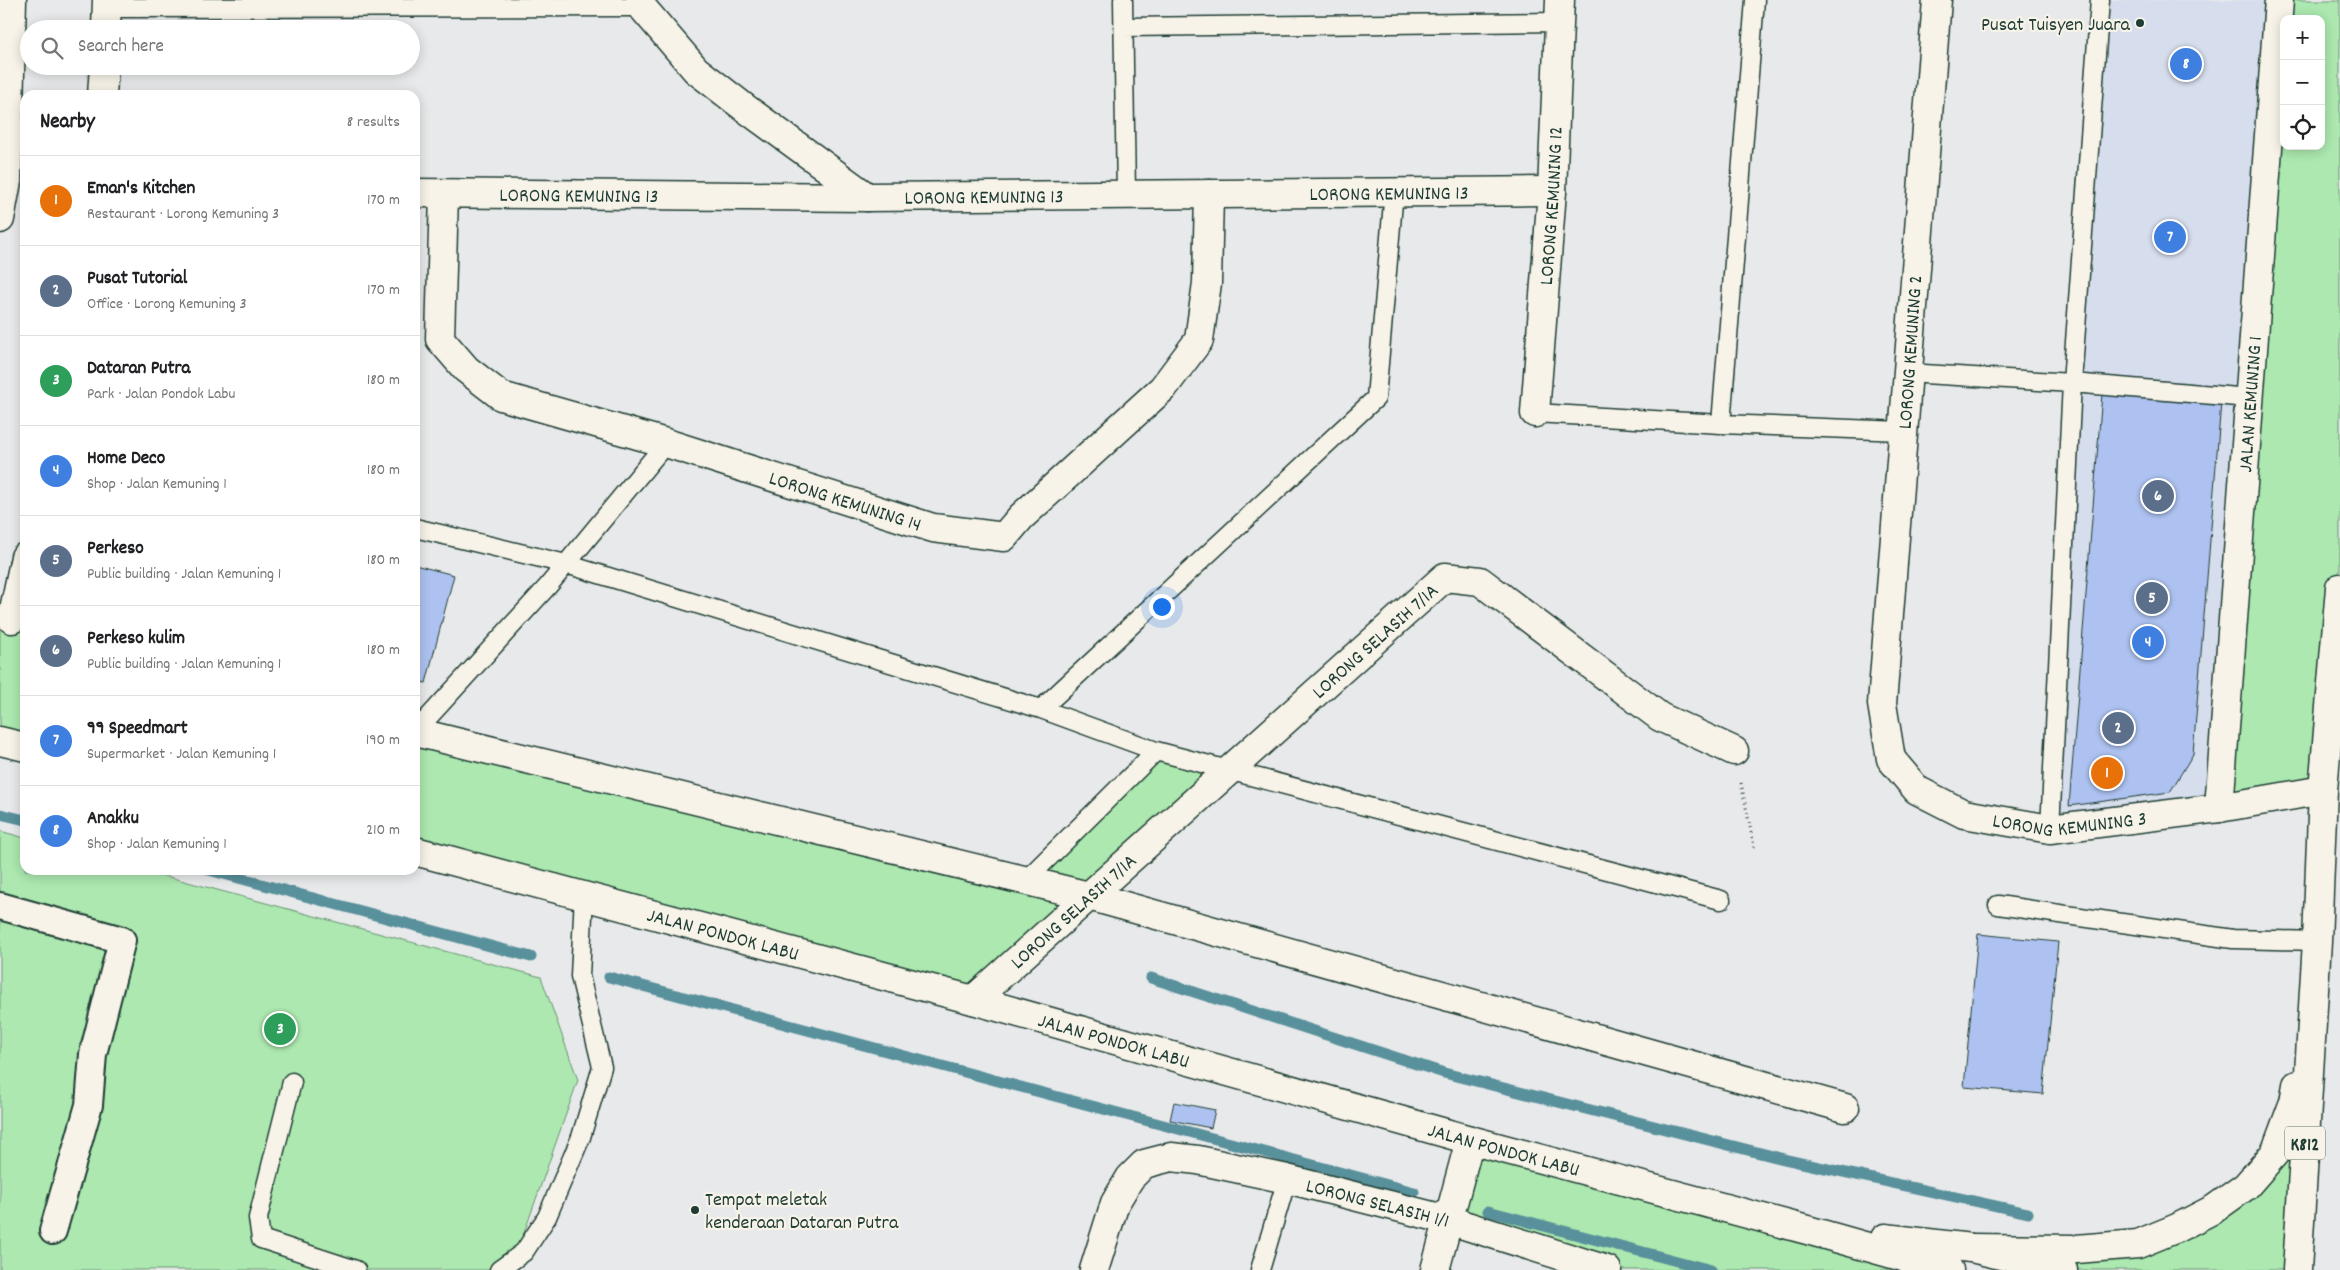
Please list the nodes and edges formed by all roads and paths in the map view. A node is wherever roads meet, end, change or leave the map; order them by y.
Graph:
1 (12, 0) edge
2 (1124, 0) edge
3 (1755, 0) edge
4 (1937, 0) edge
5 (2100, 0) edge
6 (2279, 0) edge
7 (641, 4) edge
8 (1559, 11) edge
9 (106, 12) edge
10 (1123, 27) junction
11 (103, 75) edge
12 (102, 90) edge
13 (16, 180) edge
14 (1394, 191) junction
15 (1552, 191) junction
16 (420, 193) edge
17 (444, 194) junction
18 (1208, 194) junction
19 (1126, 195) junction
20 (867, 197) junction
21 (0, 219) edge
22 (1907, 373) junction
23 (2072, 383) junction
24 (2249, 398) junction
25 (1535, 413) joint
26 (1721, 424) junction
27 (1903, 432) junction
28 (666, 443) junction
29 (420, 529) edge
30 (566, 564) junction
31 (20, 582) edge
32 (2340, 588) edge
33 (12, 620) edge
34 (1882, 704) joint
35 (1040, 709) junction
36 (420, 726) edge
37 (420, 733) edge
38 (0, 741) edge
39 (20, 746) edge
40 (1156, 751) junction
41 (1734, 751) joint
42 (1229, 771) junction
43 (2323, 790) junction
44 (2220, 808) junction
45 (2050, 829) junction
46 (1755, 851) dead end
47 (420, 852) edge
48 (1025, 881) junction
49 (584, 895) junction
50 (1089, 896) junction
51 (1722, 900) dead end
52 (1998, 905) dead end
53 (0, 906) edge
54 (2317, 941) junction
55 (973, 1000) junction
56 (2313, 1017) junction
57 (292, 1082) dead end
58 (1845, 1108) dead end
59 (1470, 1140) junction
60 (1286, 1179) junction
61 (1448, 1220) junction
62 (53, 1230) dead end
63 (1811, 1231) junction
64 (1971, 1248) junction
65 (356, 1270) edge
66 (499, 1270) edge
67 (1094, 1270) edge
68 (1260, 1270) edge
69 (1435, 1270) edge
70 (1608, 1270) edge
71 (1949, 1270) edge
72 (2062, 1270) edge
73 (2297, 1270) edge

1 - 13 street
2 - 10 lane
3 - 26 lane
4 - 22 street, LORONG KEMUNING 2
5 - 23 lane
6 - 24 street, JALAN KEMUNING 1
7 - 9 lane
7 - 20 street
8 - 10 lane
8 - 15 street, LORONG KEMUNING 12
10 - 19 lane
11 - 12 street
13 - 21 street
14 - 15 street, LORONG KEMUNING 13
14 - 18 street, LORONG KEMUNING 13
14 - 35 lane
15 - 25 street, LORONG KEMUNING 12
16 - 17 street, LORONG KEMUNING 13
17 - 20 street, LORONG KEMUNING 13
17 - 28 street, LORONG KEMUNING 14
18 - 19 street, LORONG KEMUNING 13
18 - 28 street, LORONG KEMUNING 14
19 - 20 street, LORONG KEMUNING 13
22 - 23 lane
22 - 27 street, LORONG KEMUNING 2
23 - 24 lane
23 - 45 lane
24 - 44 street, JALAN KEMUNING 1
25 - 26 lane
26 - 27 lane
27 - 34 street, LORONG KEMUNING 2
28 - 30 lane
29 - 30 lane
30 - 35 lane
30 - 36 lane
31 - 33 street
32 - 43 street, K812
34 - 45 street, LORONG KEMUNING 3
35 - 40 lane
37 - 48 street
38 - 39 street
40 - 42 lane
40 - 48 lane
41 - 42 street, LORONG SELASIH 7/1A
41 - 46 path
42 - 50 street, LORONG SELASIH 7/1A
42 - 51 lane
43 - 44 street, LORONG KEMUNING 3
43 - 54 street, K812
44 - 45 street, LORONG KEMUNING 3
47 - 49 street, JALAN PONDOK LABU
48 - 50 street
49 - 55 street, JALAN PONDOK LABU
49 - 66 lane
50 - 55 street, LORONG SELASIH 7/1A
50 - 58 street
52 - 54 lane
53 - 62 street
54 - 56 street, K812
55 - 59 street, JALAN PONDOK LABU
56 - 64 street
56 - 73 street, K812
57 - 65 lane
59 - 61 street
59 - 63 street, JALAN PONDOK LABU
60 - 61 street, LORONG SELASIH 1/1
60 - 67 street, LORONG SELASIH 1/1
60 - 68 lane
61 - 69 street
61 - 70 street, LORONG SELASIH 1/1
63 - 64 street, JALAN PONDOK LABU
63 - 71 street, JALAN PONDOK LABU
64 - 72 street, JALAN PONDOK LABU

